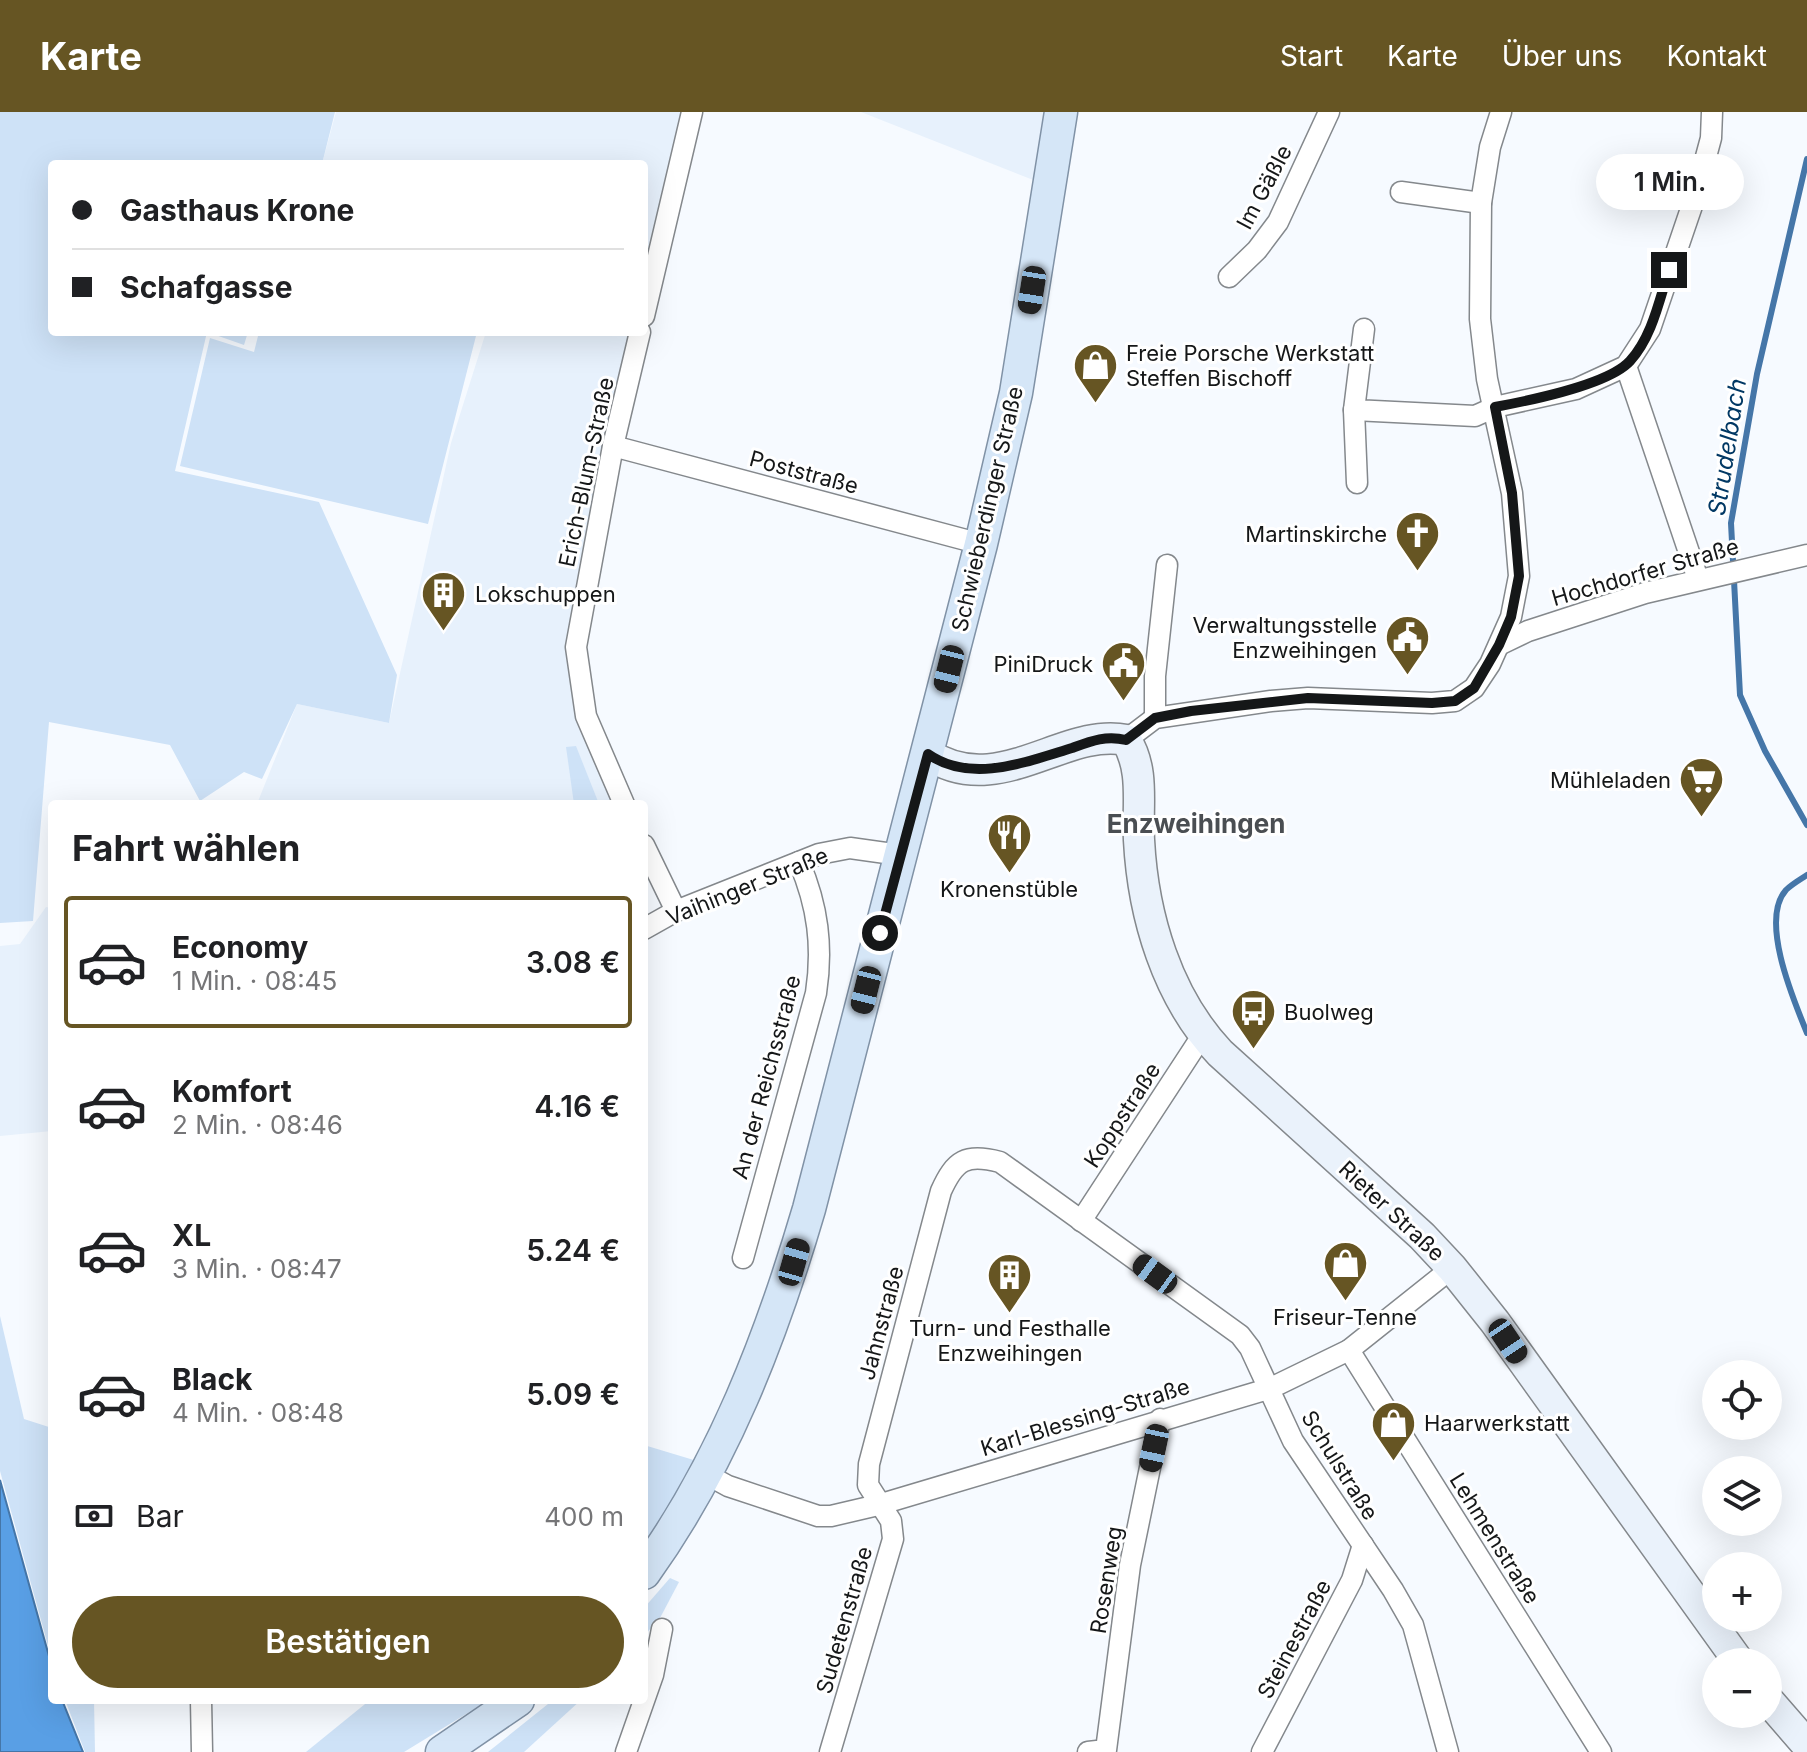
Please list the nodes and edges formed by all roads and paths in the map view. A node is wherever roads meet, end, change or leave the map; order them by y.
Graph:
1 (692, 112) edge
2 (1061, 112) edge
3 (1329, 112) edge
4 (1501, 112) edge
5 (1712, 112) edge
6 (1401, 192) dead end
7 (1481, 203) junction
8 (1229, 277) dead end
9 (648, 299) edge
10 (1364, 329) dead end
11 (639, 336) edge
12 (1626, 366) junction
13 (1495, 407) junction
14 (1354, 410) junction
15 (613, 446) junction
16 (1357, 483) dead end
17 (981, 544) junction
18 (1807, 555) edge
19 (1167, 565) dead end
20 (1698, 579) junction
21 (1499, 645) junction
22 (1155, 718) junction
23 (1126, 740) junction
24 (928, 754) junction
25 (622, 800) edge
26 (648, 853) edge
27 (900, 855) junction
28 (799, 862) junction
29 (676, 911) junction
30 (648, 927) edge
31 (1205, 1037) junction
32 (963, 1159) joint
33 (1081, 1221) junction
34 (743, 1258) dead end
35 (1452, 1268) junction
36 (1349, 1350) junction
37 (1271, 1388) junction
38 (1160, 1419) junction
39 (706, 1474) junction
40 (878, 1505) junction
41 (1363, 1545) junction
42 (648, 1567) edge
43 (662, 1629) dead end
44 (1729, 1648) edge
45 (648, 1689) edge
46 (201, 1704) edge
47 (512, 1704) edge
48 (643, 1704) edge
49 (1782, 1716) edge
50 (1807, 1745) edge
51 (1100, 1751) edge
52 (202, 1752) edge
53 (442, 1752) edge
54 (626, 1752) edge
55 (830, 1752) edge
56 (1262, 1752) edge
57 (1448, 1752) edge
58 (1601, 1752) edge

1 - 9 street
2 - 17 main road, Schwieberdinger Straße
3 - 8 street, Im Gäßle
4 - 7 street
5 - 12 street
6 - 7 street
7 - 13 street
10 - 14 street
11 - 15 street, Erich-Blum-Straße
12 - 13 street
12 - 20 street
13 - 14 street
13 - 21 street
14 - 16 street
15 - 17 street, Poststraße
15 - 25 street, Erich-Blum-Straße
17 - 24 main road, Schwieberdinger Straße
18 - 20 street, Hochdorfer Straße
19 - 22 street
20 - 21 street, Hochdorfer Straße
21 - 22 street
22 - 23 street
23 - 24 street
23 - 31 street, Rieter Straße
24 - 27 main road, Schwieberdinger Straße
26 - 29 street
27 - 28 street, Vaihinger Straße
27 - 39 main road, Schwieberdinger Straße
28 - 29 street, Vaihinger Straße
28 - 34 street, An der Reichsstraße
29 - 30 street, Vaihinger Straße
31 - 33 street, Koppstraße
31 - 35 street, Rieter Straße
32 - 33 street, Schulstraße
32 - 40 street, Jahnstraße
33 - 37 street, Schulstraße
35 - 36 street, Karl-Blessing-Straße
35 - 44 street, Rieter Straße
36 - 37 street, Karl-Blessing-Straße
36 - 58 street, Lehmenstraße
37 - 38 street, Karl-Blessing-Straße
37 - 41 street, Schulstraße
38 - 40 street, Karl-Blessing-Straße
38 - 51 street, Rosenweg
39 - 40 street, Karl-Blessing-Straße
39 - 42 main road, Schwieberdinger Straße
40 - 55 street, Sudetenstraße
41 - 56 street, Steinestraße
41 - 57 street, Schulstraße
43 - 45 street
46 - 52 street
47 - 53 main road
48 - 54 street
49 - 50 street

